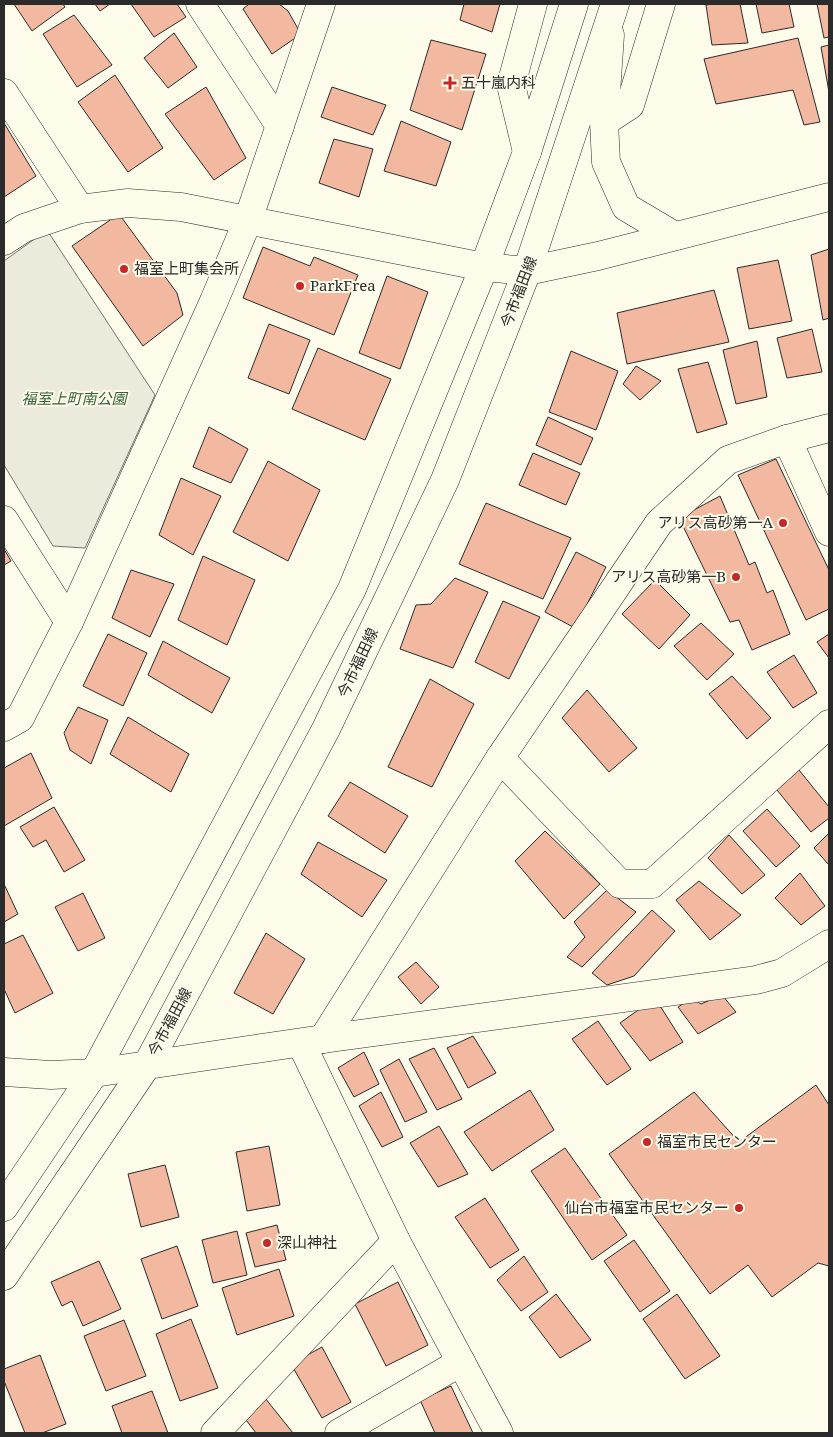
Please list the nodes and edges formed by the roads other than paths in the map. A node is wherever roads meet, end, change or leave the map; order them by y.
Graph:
1 (200, 4) edge
2 (321, 4) edge
3 (533, 4) edge
4 (574, 4) edge
5 (661, 4) edge
6 (613, 14) edge
7 (4, 93) edge
8 (604, 122) junction
9 (280, 126) junction
10 (527, 152) junction
11 (829, 197) edge
12 (80, 209) junction
13 (248, 220) junction
14 (675, 236) junction
15 (4, 241) edge
16 (484, 267) junction
17 (527, 271) junction
18 (829, 428) edge
19 (787, 439) junction
20 (4, 520) edge
21 (829, 532) edge
22 (70, 622) junction
23 (829, 724) edge
24 (4, 727) edge
25 (500, 758) junction
26 (829, 944) edge
27 (312, 1041) junction
28 (147, 1065) junction
29 (4, 1072) edge
30 (94, 1073) junction
31 (4, 1207) edge
32 (396, 1241) junction
33 (4, 1276) edge
34 (461, 1362) junction
35 (215, 1433) edge
36 (339, 1433) edge
37 (499, 1433) edge

1 - 9 street
2 - 9 street
3 - 10 street
4 - 10 street
5 - 8 street
6 - 8 street
6 - 17 street, 今市福田線
7 - 12 street
8 - 14 street
9 - 13 street
10 - 16 street
11 - 14 street
12 - 13 street
12 - 15 street
13 - 16 street
13 - 22 street
14 - 17 street
16 - 17 street
16 - 30 street
17 - 28 street, 今市福田線
18 - 19 street
19 - 21 street
19 - 25 street
20 - 22 street
22 - 24 street
23 - 25 street
25 - 27 street
26 - 27 street
27 - 28 street
27 - 32 street
28 - 30 street
28 - 33 street, 今市福田線
29 - 30 street
30 - 31 street
32 - 34 street
32 - 35 street
34 - 36 street
34 - 37 street

